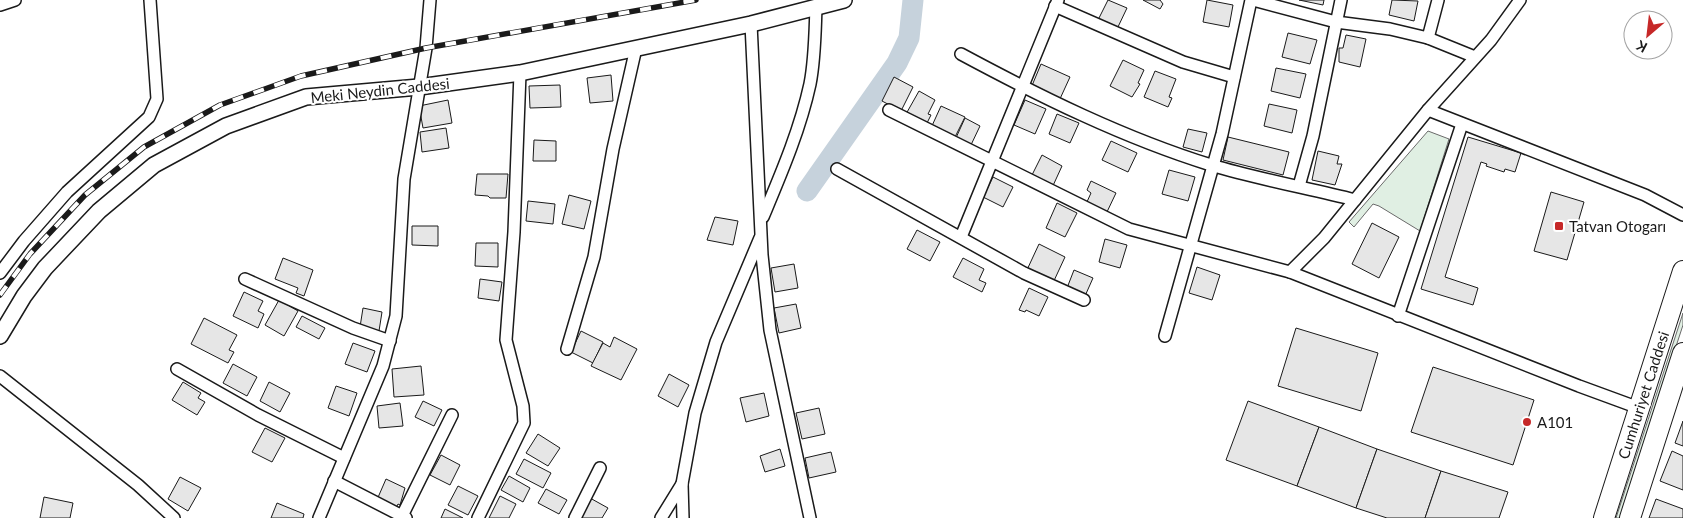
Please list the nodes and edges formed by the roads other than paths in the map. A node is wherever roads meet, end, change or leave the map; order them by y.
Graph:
1 (14, 0) edge
2 (150, 0) edge
3 (430, 0) edge
4 (844, 0) edge
5 (1252, 0) edge
6 (1341, 0) edge
7 (1438, 0) edge
8 (1520, 0) edge
9 (1057, 3) edge
10 (0, 5) edge
11 (816, 7) junction
12 (1336, 22) junction
13 (751, 24) junction
14 (1428, 38) junction
15 (636, 48) junction
16 (961, 54) dead end
17 (1475, 57) junction
18 (520, 73) junction
19 (1234, 77) junction
20 (419, 87) junction
21 (1022, 87) junction
22 (889, 110) dead end
23 (1428, 110) junction
24 (1462, 124) junction
25 (991, 161) junction
26 (1213, 165) junction
27 (837, 169) dead end
28 (1300, 186) junction
29 (1355, 200) junction
30 (1683, 215) edge
31 (762, 222) junction
32 (762, 234) junction
33 (961, 237) junction
34 (1189, 245) junction
35 (1683, 271) edge
36 (1290, 272) junction
37 (0, 273) edge
38 (245, 279) dead end
39 (1084, 300) dead end
40 (1398, 316) junction
41 (0, 336) edge
42 (1165, 336) dead end
43 (390, 341) junction
44 (567, 348) dead end
45 (1683, 353) edge
46 (177, 369) dead end
47 (0, 376) edge
48 (1639, 408) junction
49 (452, 415) dead end
50 (344, 458) junction
51 (600, 468) dead end
52 (334, 481) junction
53 (682, 484) junction
54 (404, 517) edge
55 (174, 518) edge
56 (319, 518) edge
57 (478, 518) edge
58 (575, 518) edge
59 (661, 518) edge
60 (683, 518) edge
61 (810, 518) edge
62 (1604, 518) edge
63 (1630, 518) edge

1 - 10 street
2 - 37 street
3 - 20 street
4 - 11 street, Meki Neydin Caddesi
5 - 12 street
5 - 19 street
6 - 12 street
7 - 14 street
8 - 17 street
9 - 19 street
9 - 21 street
11 - 13 street, Meki Neydin Caddesi
11 - 31 street
12 - 14 street
12 - 28 street
13 - 15 street, Meki Neydin Caddesi
13 - 31 street
14 - 17 street
15 - 18 street, Meki Neydin Caddesi
15 - 44 street
16 - 21 street
17 - 23 street
18 - 20 street, Meki Neydin Caddesi
18 - 57 street
19 - 26 street
20 - 41 street, Meki Neydin Caddesi
20 - 43 street
21 - 25 street
21 - 26 street
22 - 25 street
23 - 24 street
23 - 29 street
24 - 30 street
24 - 40 street
25 - 33 street
25 - 34 street
26 - 28 street
26 - 34 street
27 - 33 street
28 - 29 street
29 - 36 street
31 - 32 street
32 - 53 street
32 - 61 street
33 - 39 street
34 - 36 street
34 - 42 street
35 - 48 highway, Cumhuriyet Caddesi
36 - 40 street
38 - 43 street
40 - 48 street
43 - 50 street
45 - 63 highway, Cumhuriyet Caddesi
46 - 50 street
47 - 55 street
48 - 62 highway, Cumhuriyet Caddesi
49 - 54 street
50 - 52 street
51 - 58 street
52 - 54 street
52 - 56 street
53 - 59 street
53 - 60 street

